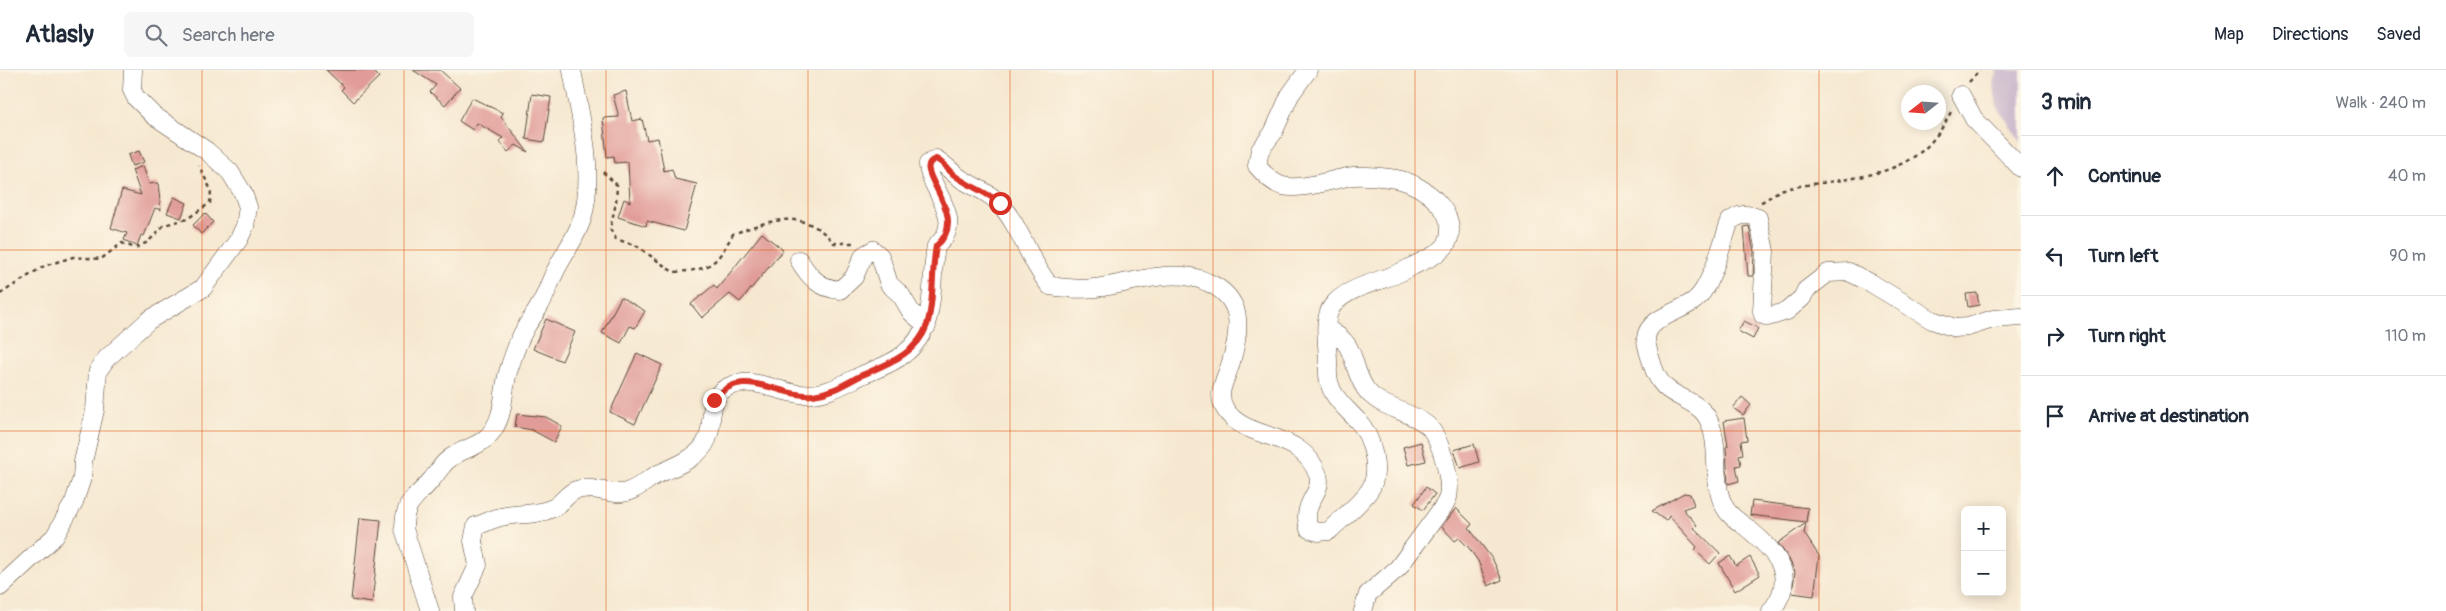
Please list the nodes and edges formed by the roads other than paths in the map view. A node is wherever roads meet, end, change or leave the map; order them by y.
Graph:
1 (133, 70) edge
2 (572, 70) edge
3 (1308, 70) edge
4 (1961, 95) road end
5 (2021, 168) edge
6 (798, 260) dead end
7 (2021, 317) edge
8 (927, 326) junction
9 (1327, 329) junction
10 (0, 587) edge
11 (430, 611) edge
12 (464, 611) edge
13 (1363, 611) edge
14 (1771, 611) edge

1 - 10 street
2 - 11 street
3 - 9 street
4 - 5 street
6 - 8 street
7 - 14 street
8 - 9 street
8 - 12 street
9 - 13 street

